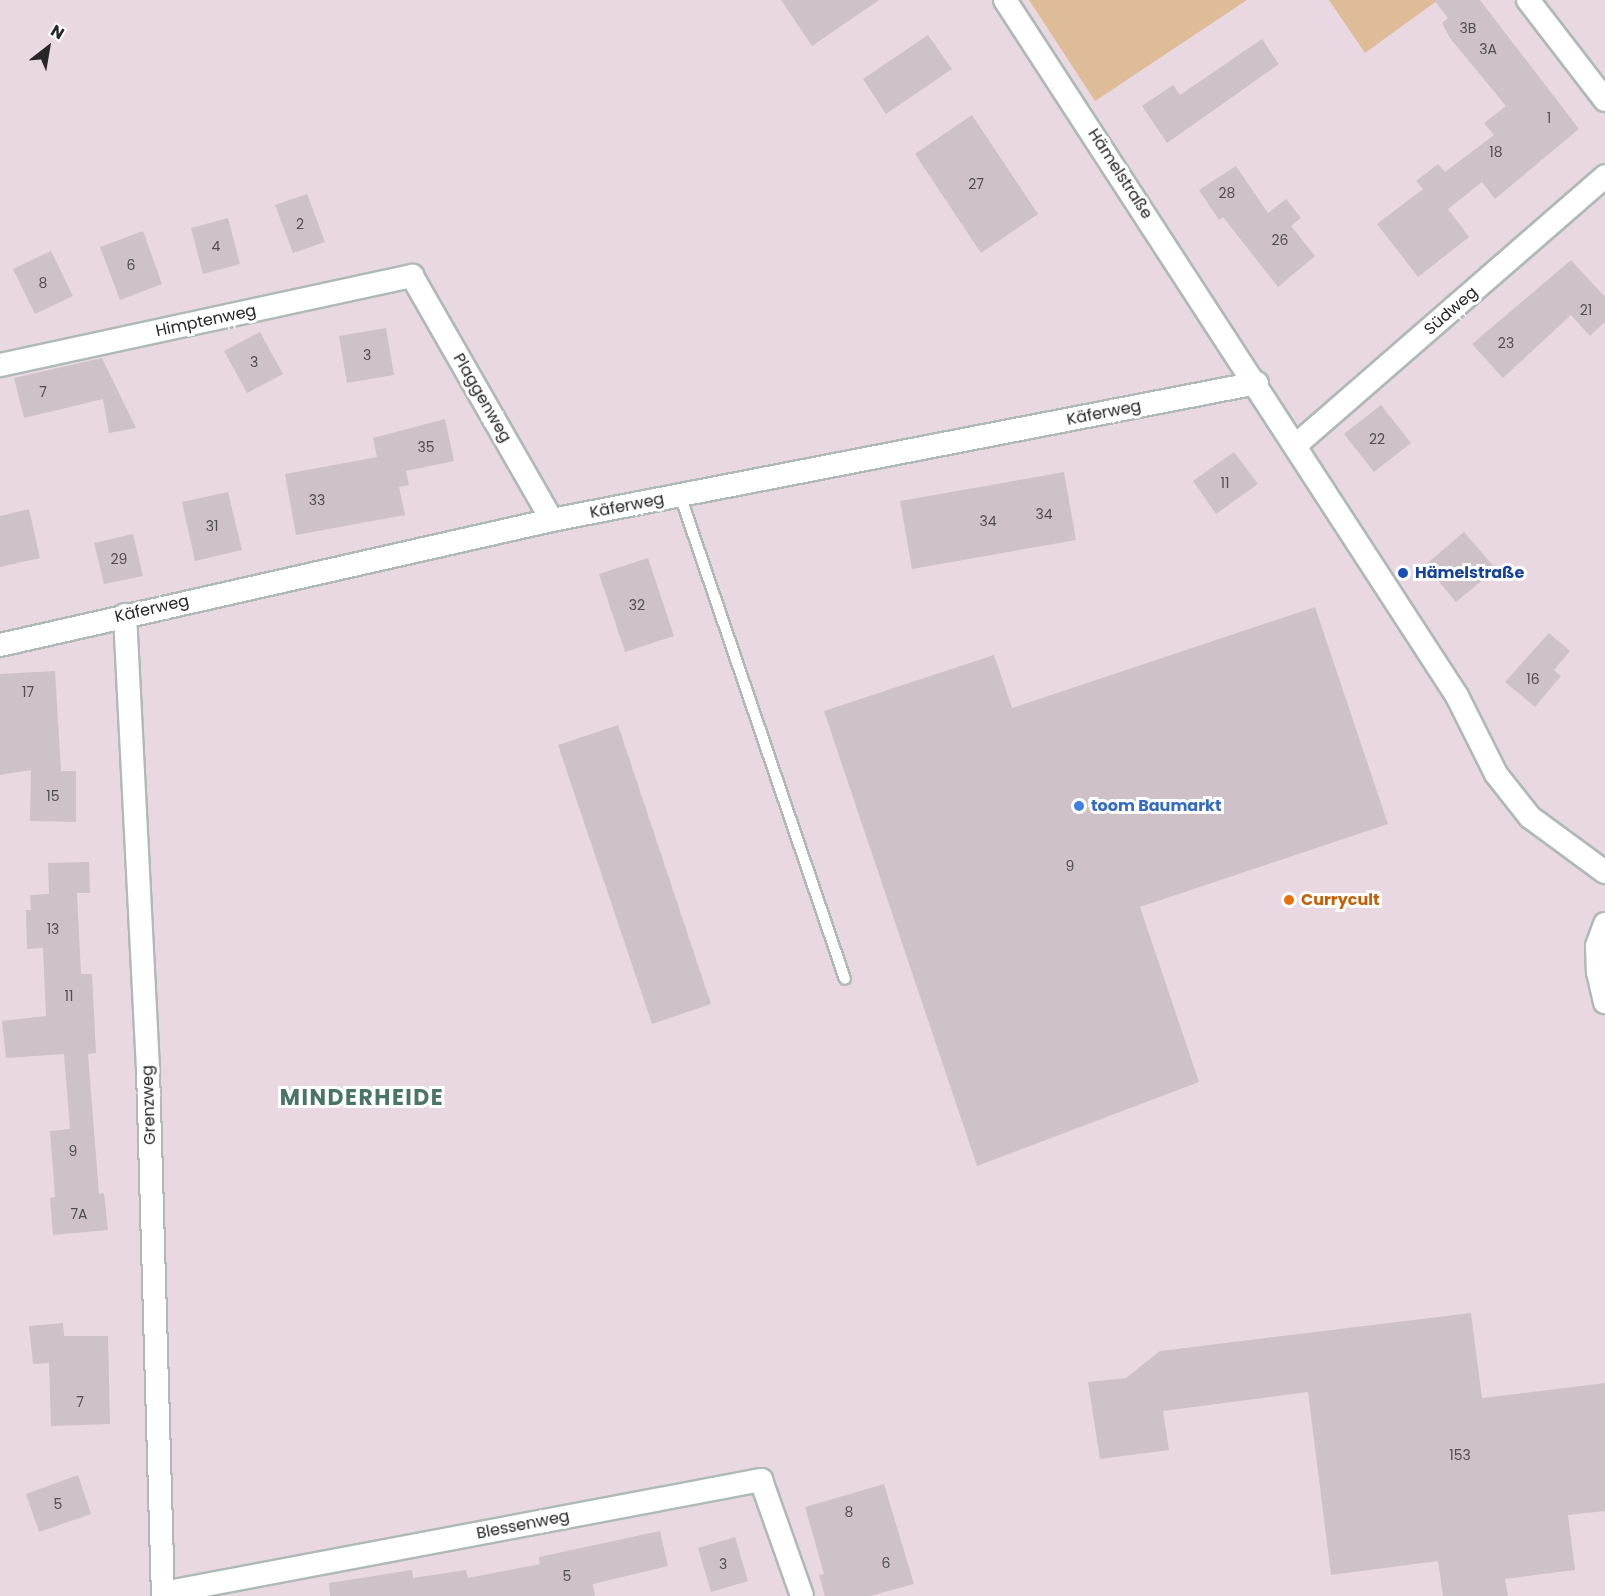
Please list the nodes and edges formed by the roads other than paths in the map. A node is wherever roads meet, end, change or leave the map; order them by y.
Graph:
1 (1005, 0) edge
2 (1528, 0) edge
3 (1605, 100) edge
4 (1605, 176) edge
5 (412, 276) joint
6 (0, 365) edge
7 (1257, 383) junction
8 (1296, 445) junction
9 (680, 495) junction
10 (552, 520) junction
11 (125, 615) junction
12 (0, 645) edge
13 (1605, 872) edge
14 (1605, 924) edge
15 (845, 979) dead end
16 (1605, 1002) edge
17 (163, 1595) edge
18 (802, 1596) edge

1 - 7 street, Hämelstraße
2 - 3 street
4 - 8 street, Südweg
5 - 6 street, Himptenweg
5 - 10 street, Plaggenweg
7 - 8 street, Hämelstraße
7 - 9 street, Käferweg
8 - 13 street, Hämelstraße
9 - 10 street, Käferweg
9 - 15 lane
10 - 11 street, Käferweg
11 - 12 street, Käferweg
11 - 17 street, Grenzweg
14 - 16 street
17 - 18 street, Blessenweg

